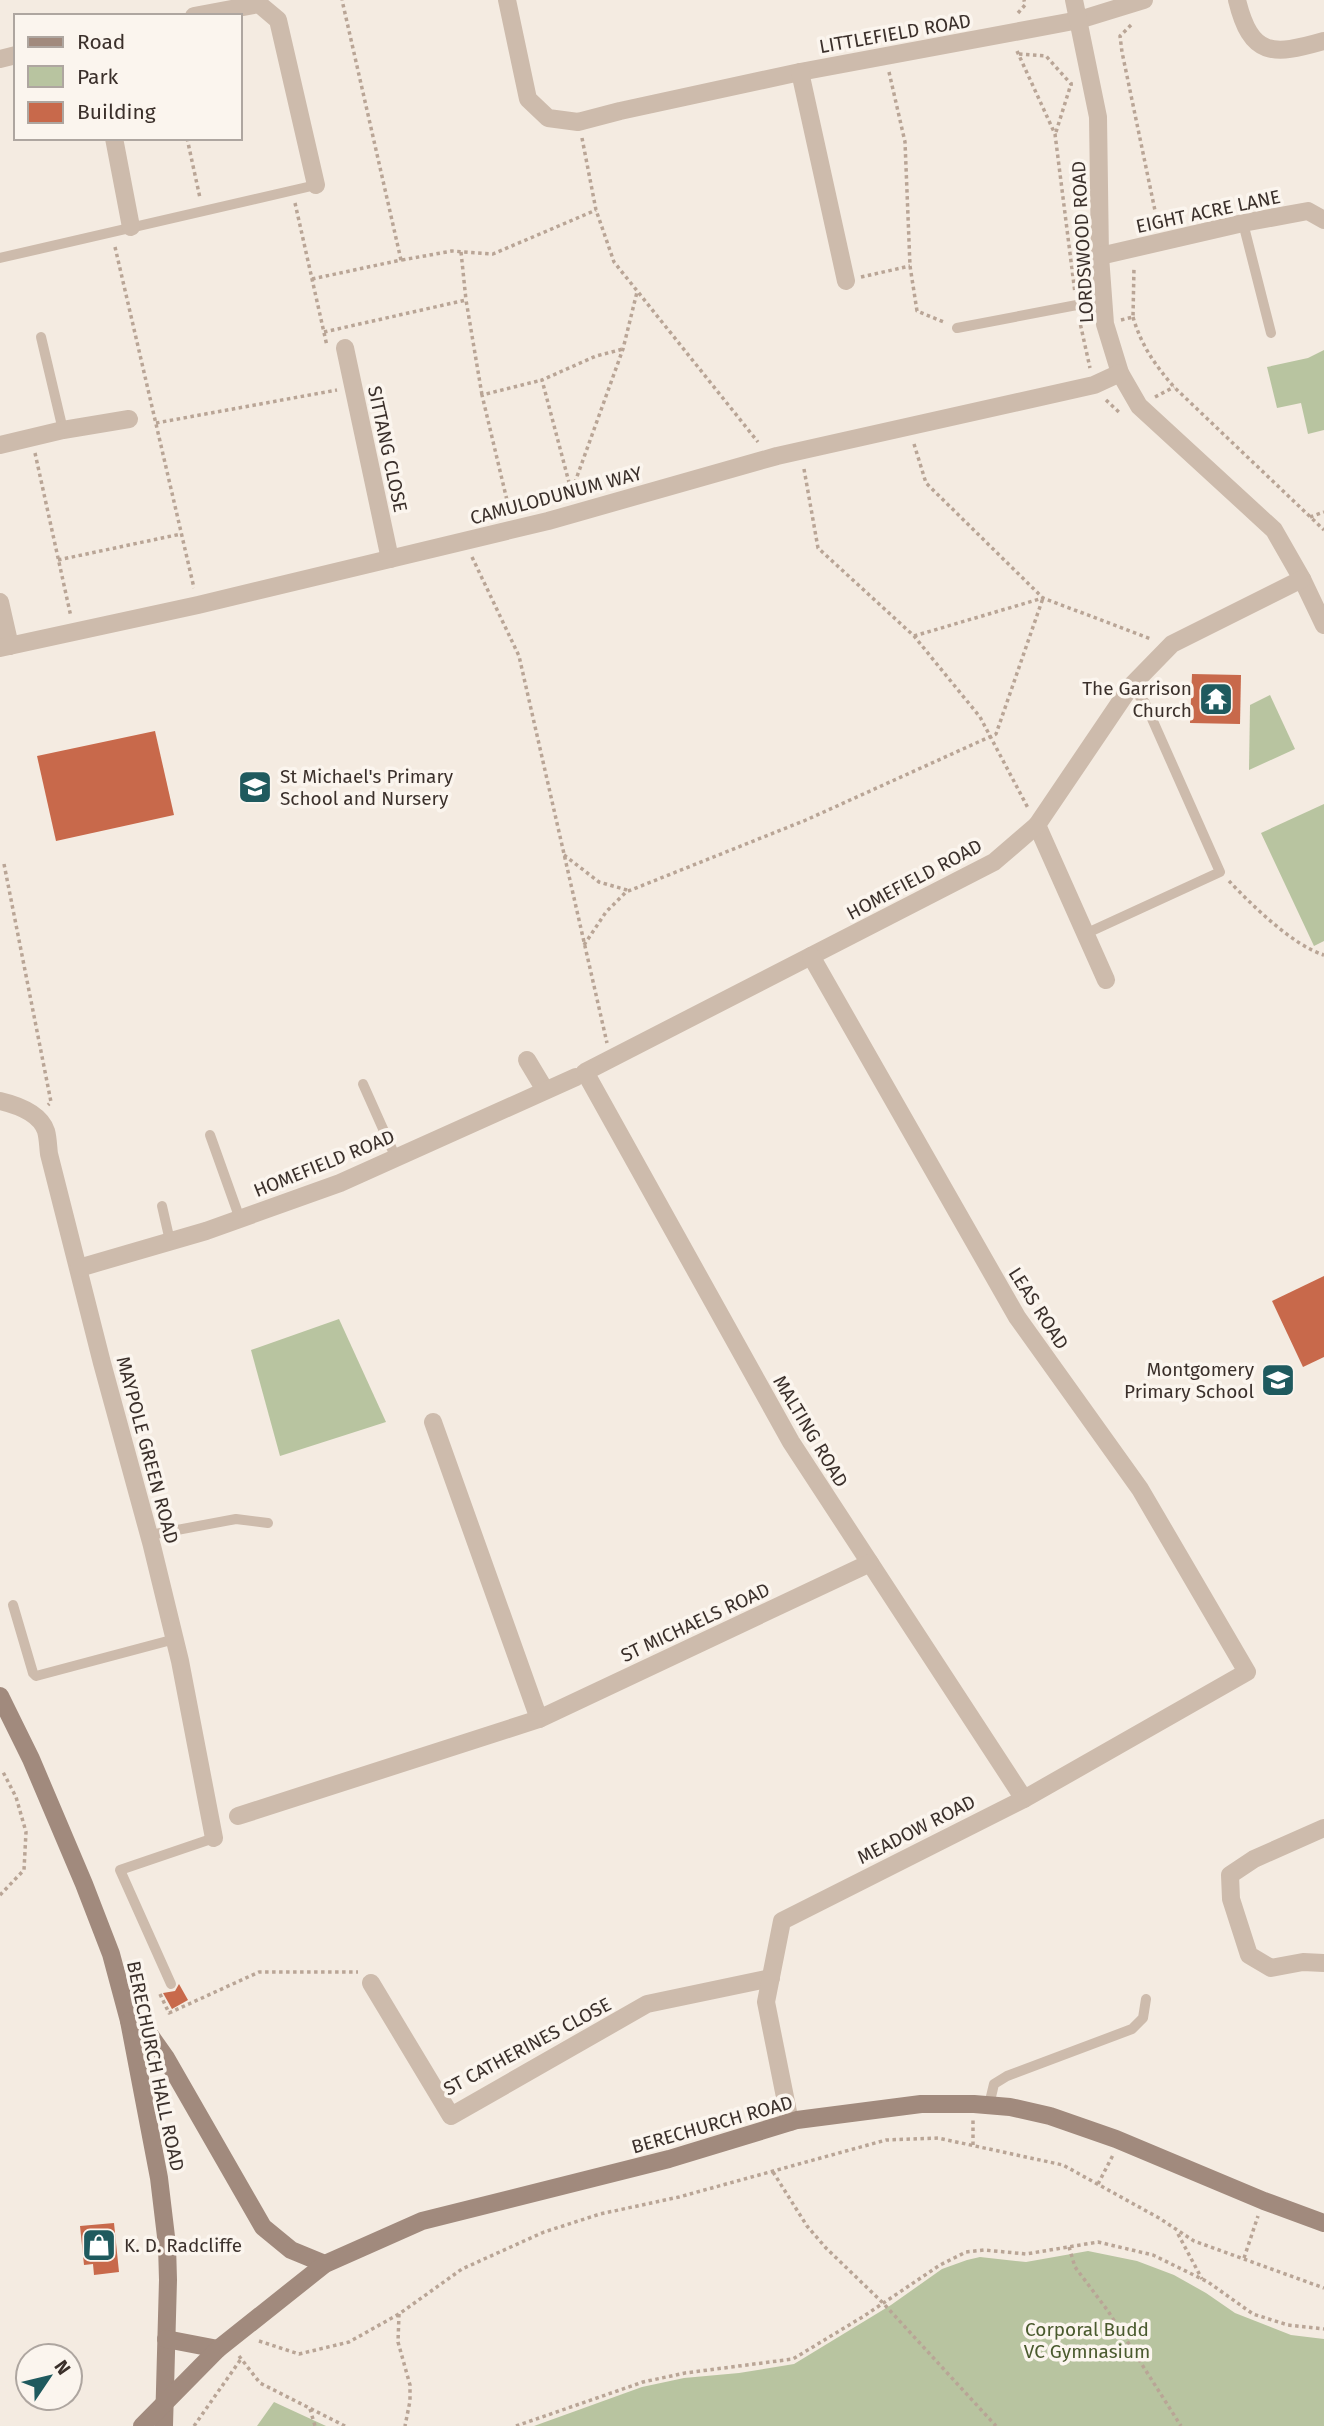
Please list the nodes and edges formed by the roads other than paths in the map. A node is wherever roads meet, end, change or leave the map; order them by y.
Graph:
1 (507, 0) edge
2 (1073, 0) edge
3 (1142, 0) edge
4 (1237, 0) edge
5 (205, 14) edge
6 (1079, 20) junction
7 (1324, 41) edge
8 (800, 72) junction
9 (114, 140) edge
10 (316, 185) joint
11 (1324, 220) edge
12 (1243, 223) junction
13 (131, 227) junction
14 (1100, 256) junction
15 (0, 258) edge
16 (846, 281) road end
17 (1103, 300) junction
18 (957, 328) road end
19 (1271, 333) dead end
20 (41, 337) dead end
21 (345, 348) road end
22 (1120, 373) junction
23 (129, 419) dead end
24 (64, 430) junction
25 (0, 445) edge
26 (390, 559) junction
27 (1302, 579) junction
28 (0, 602) edge
29 (1324, 625) edge
30 (5, 647) edge
31 (1131, 686) junction
32 (1037, 825) junction
33 (1085, 934) junction
34 (811, 956) junction
35 (1106, 980) dead end
36 (527, 1060) dead end
37 (581, 1074) junction
38 (363, 1084) dead end
39 (545, 1090) junction
40 (0, 1101) edge
41 (209, 1135) dead end
42 (396, 1158) junction
43 (162, 1206) dead end
44 (240, 1219) junction
45 (170, 1241) junction
46 (79, 1268) junction
47 (433, 1422) dead end
48 (268, 1523) dead end
49 (150, 1535) junction
50 (870, 1563) junction
51 (12, 1605) dead end
52 (175, 1639) junction
53 (1247, 1672) joint
54 (0, 1696) edge
55 (539, 1718) junction
56 (1024, 1798) junction
57 (238, 1816) dead end
58 (1324, 1828) edge
59 (214, 1838) joint
60 (1324, 1963) edge
61 (771, 1978) junction
62 (371, 1983) road end
63 (171, 1984) road end
64 (1146, 1999) dead end
65 (129, 2021) junction
66 (981, 2104) junction
67 (790, 2122) junction
68 (1324, 2223) edge
69 (324, 2264) junction
70 (166, 2339) junction
71 (229, 2339) junction
72 (166, 2403) junction
73 (142, 2426) edge
74 (164, 2426) edge

1 - 8 street, LITTLEFIELD ROAD
2 - 6 street, LORDSWOOD ROAD
3 - 6 street, LITTLEFIELD ROAD
4 - 7 street
5 - 10 street
6 - 8 street, LITTLEFIELD ROAD
6 - 14 street, LORDSWOOD ROAD
8 - 16 street, LITTLEFIELD ROAD
9 - 13 street
10 - 13 lane
11 - 12 street, EIGHT ACRE LANE
12 - 14 street, EIGHT ACRE LANE
12 - 19 lane
13 - 15 lane
14 - 17 street, LORDSWOOD ROAD
17 - 18 lane
17 - 22 street, LORDSWOOD ROAD
20 - 24 lane
21 - 26 street, SITTANG CLOSE
22 - 26 street, CAMULODUNUM WAY
22 - 27 street, LORDSWOOD ROAD
23 - 24 street
24 - 25 street
26 - 30 street, CAMULODUNUM WAY
27 - 29 street, LORDSWOOD ROAD
27 - 31 street, HOMEFIELD ROAD
28 - 30 street
31 - 32 street, HOMEFIELD ROAD
31 - 33 lane
32 - 33 street
32 - 34 street, HOMEFIELD ROAD
33 - 35 street
34 - 37 street, HOMEFIELD ROAD
34 - 53 street, LEAS ROAD
36 - 39 street
37 - 39 street, HOMEFIELD ROAD
37 - 50 street, MALTING ROAD
38 - 42 lane
39 - 42 street, HOMEFIELD ROAD
40 - 46 street, MAYPOLE GREEN ROAD
41 - 44 lane
42 - 44 street, HOMEFIELD ROAD
43 - 45 lane
44 - 45 street, HOMEFIELD ROAD
45 - 46 street, HOMEFIELD ROAD
46 - 49 street, MAYPOLE GREEN ROAD
47 - 55 street
48 - 49 lane
49 - 52 street, MAYPOLE GREEN ROAD
50 - 55 street, ST MICHAELS ROAD
50 - 56 street, MALTING ROAD
51 - 52 lane
52 - 59 street, MAYPOLE GREEN ROAD
53 - 56 street, MEADOW ROAD
54 - 65 street, BERECHURCH HALL ROAD
55 - 57 street, ST MICHAELS ROAD
56 - 61 street, MEADOW ROAD
58 - 60 street
59 - 63 lane
61 - 62 street, ST CATHERINES CLOSE
61 - 67 street, MEADOW ROAD
64 - 66 lane
65 - 69 street
65 - 70 street, BERECHURCH HALL ROAD
66 - 67 street, BERECHURCH ROAD
66 - 68 street, BERECHURCH ROAD
67 - 69 street, BERECHURCH ROAD
69 - 71 street, BERECHURCH ROAD
70 - 71 street
70 - 72 street, BERECHURCH HALL ROAD
71 - 72 street, BERECHURCH ROAD
72 - 73 street, BERECHURCH ROAD
72 - 74 street, BERECHURCH HALL ROAD

